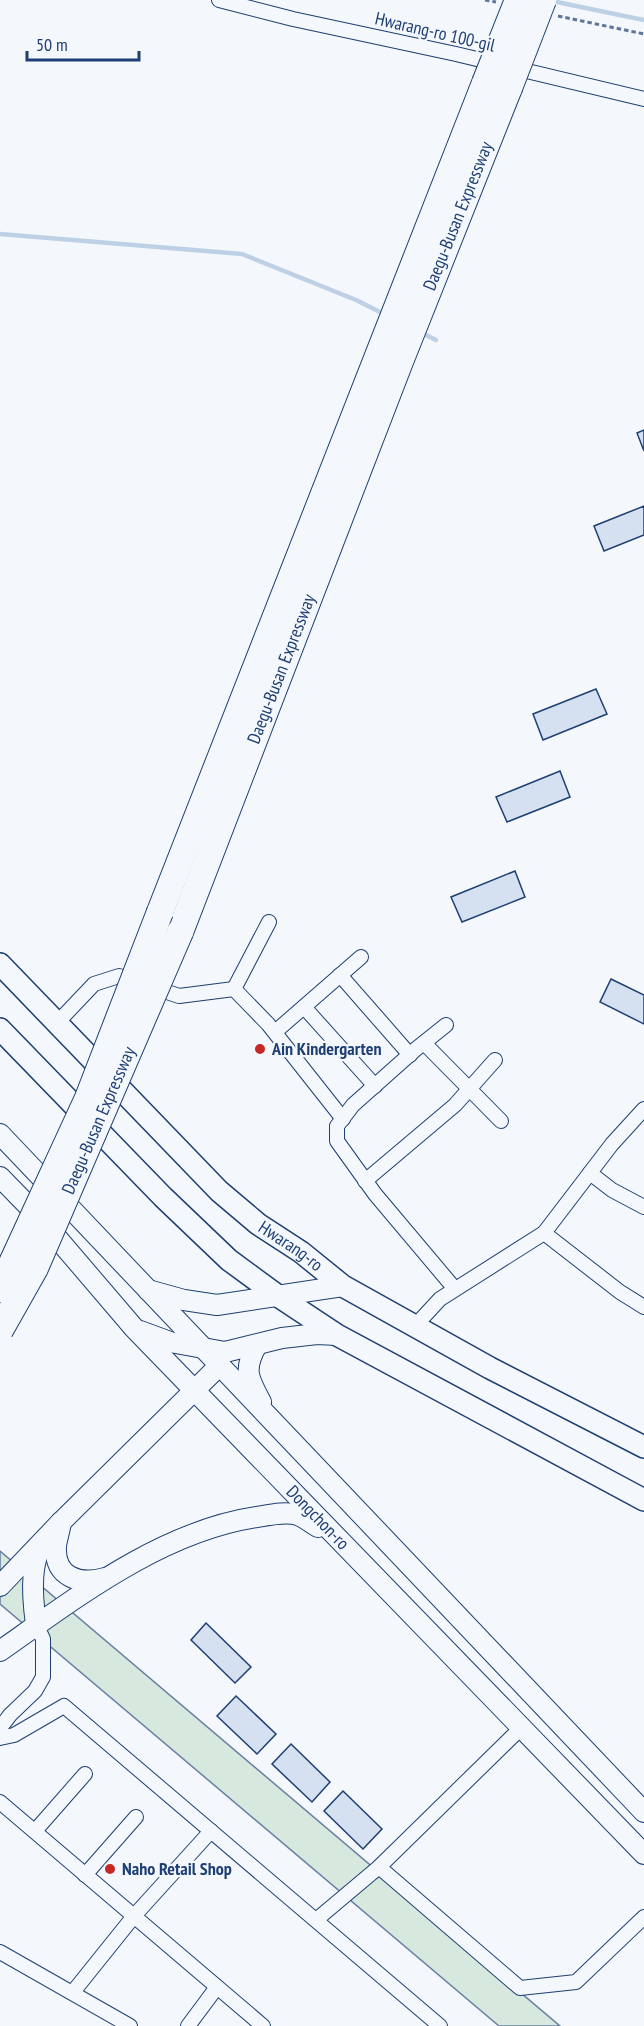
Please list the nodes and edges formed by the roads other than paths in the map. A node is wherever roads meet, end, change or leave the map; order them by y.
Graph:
1 (219, 0) edge
2 (507, 1) edge
3 (548, 7) edge
4 (497, 86) junction
5 (644, 99) edge
6 (390, 360) junction
7 (269, 922) dead end
8 (361, 957) dead end
9 (0, 964) edge
10 (340, 975) junction
11 (234, 989) junction
12 (304, 1007) junction
13 (57, 1023) junction
14 (446, 1026) dead end
15 (0, 1029) edge
16 (275, 1032) junction
17 (424, 1043) junction
18 (410, 1054) junction
19 (495, 1060) dead end
20 (375, 1086) junction
21 (468, 1090) junction
22 (644, 1109) edge
23 (343, 1119) junction
24 (501, 1121) dead end
25 (0, 1134) edge
26 (590, 1173) junction
27 (0, 1177) edge
28 (365, 1181) junction
29 (644, 1207) edge
30 (544, 1233) junction
31 (343, 1286) junction
32 (0, 1288) edge
33 (146, 1290) junction
34 (455, 1290) junction
35 (278, 1296) junction
36 (644, 1307) edge
37 (416, 1326) junction
38 (134, 1328) junction
39 (0, 1330) edge
40 (337, 1335) junction
41 (257, 1345) junction
42 (205, 1349) junction
43 (220, 1365) junction
44 (194, 1390) junction
45 (268, 1415) junction
46 (644, 1447) edge
47 (644, 1500) edge
48 (55, 1529) junction
49 (341, 1541) junction
50 (111, 1577) junction
51 (0, 1586) edge
52 (36, 1624) junction
53 (0, 1651) edge
54 (522, 1727) junction
55 (0, 1728) edge
56 (0, 1738) edge
57 (84, 1774) dead end
58 (0, 1802) edge
59 (642, 1805) edge
60 (135, 1817) dead end
61 (616, 1824) junction
62 (211, 1831) junction
63 (35, 1832) junction
64 (644, 1854) edge
65 (379, 1867) junction
66 (86, 1875) junction
67 (134, 1916) junction
68 (644, 1917) edge
69 (316, 1920) junction
70 (0, 1952) edge
71 (217, 1987) junction
72 (73, 1992) junction
73 (130, 2026) edge
74 (188, 2026) edge
75 (263, 2026) edge
76 (441, 2026) edge

1 - 5 street, Hwarang-ro 100-gil
2 - 4 highway, Daegu-Busan Expressway, bridge
3 - 4 highway, Daegu-Busan Expressway, bridge
4 - 6 highway, Daegu-Busan Expressway
6 - 32 highway, Daegu-Busan Expressway, bridge
6 - 39 highway, Daegu-Busan Expressway, bridge
7 - 11 street
8 - 10 street
9 - 13 main road, Hwarang-ro
10 - 12 street
10 - 18 street
11 - 13 street
11 - 16 street
12 - 16 street
12 - 20 street
13 - 31 main road, Hwarang-ro
14 - 17 street
15 - 35 main road
16 - 23 street
17 - 18 street
17 - 21 street
18 - 20 street
19 - 21 street
20 - 23 street
21 - 24 street
21 - 28 street
22 - 26 street
23 - 28 street
25 - 33 main road
26 - 29 street
26 - 30 street
27 - 38 main road, Dongchon-ro
28 - 34 street
30 - 34 street
30 - 36 street
31 - 35 main road
31 - 37 main road, Hwarang-ro
33 - 35 main road
33 - 42 main road
34 - 37 street
35 - 40 main road
37 - 46 main road, Hwarang-ro
38 - 42 main road
38 - 44 main road, Dongchon-ro
40 - 41 main road
40 - 47 main road
41 - 42 main road
41 - 45 main road
42 - 43 main road
43 - 44 main road
43 - 45 main road
44 - 48 main road
44 - 49 main road, Dongchon-ro
45 - 59 main road
48 - 50 main road
48 - 51 main road
48 - 52 main road
49 - 50 main road
49 - 54 main road, Dongchon-ro
50 - 52 main road
52 - 53 main road
52 - 55 street
54 - 61 main road, Dongchon-ro
54 - 65 street
56 - 62 street
57 - 63 street
58 - 63 street
59 - 61 main road
60 - 66 street
61 - 64 main road, Dongchon-ro
62 - 67 street
62 - 69 street
63 - 66 street
65 - 68 street
65 - 69 street
66 - 67 street
67 - 71 street
67 - 72 street
69 - 76 street
70 - 72 street
71 - 74 street
71 - 75 street
72 - 73 street

